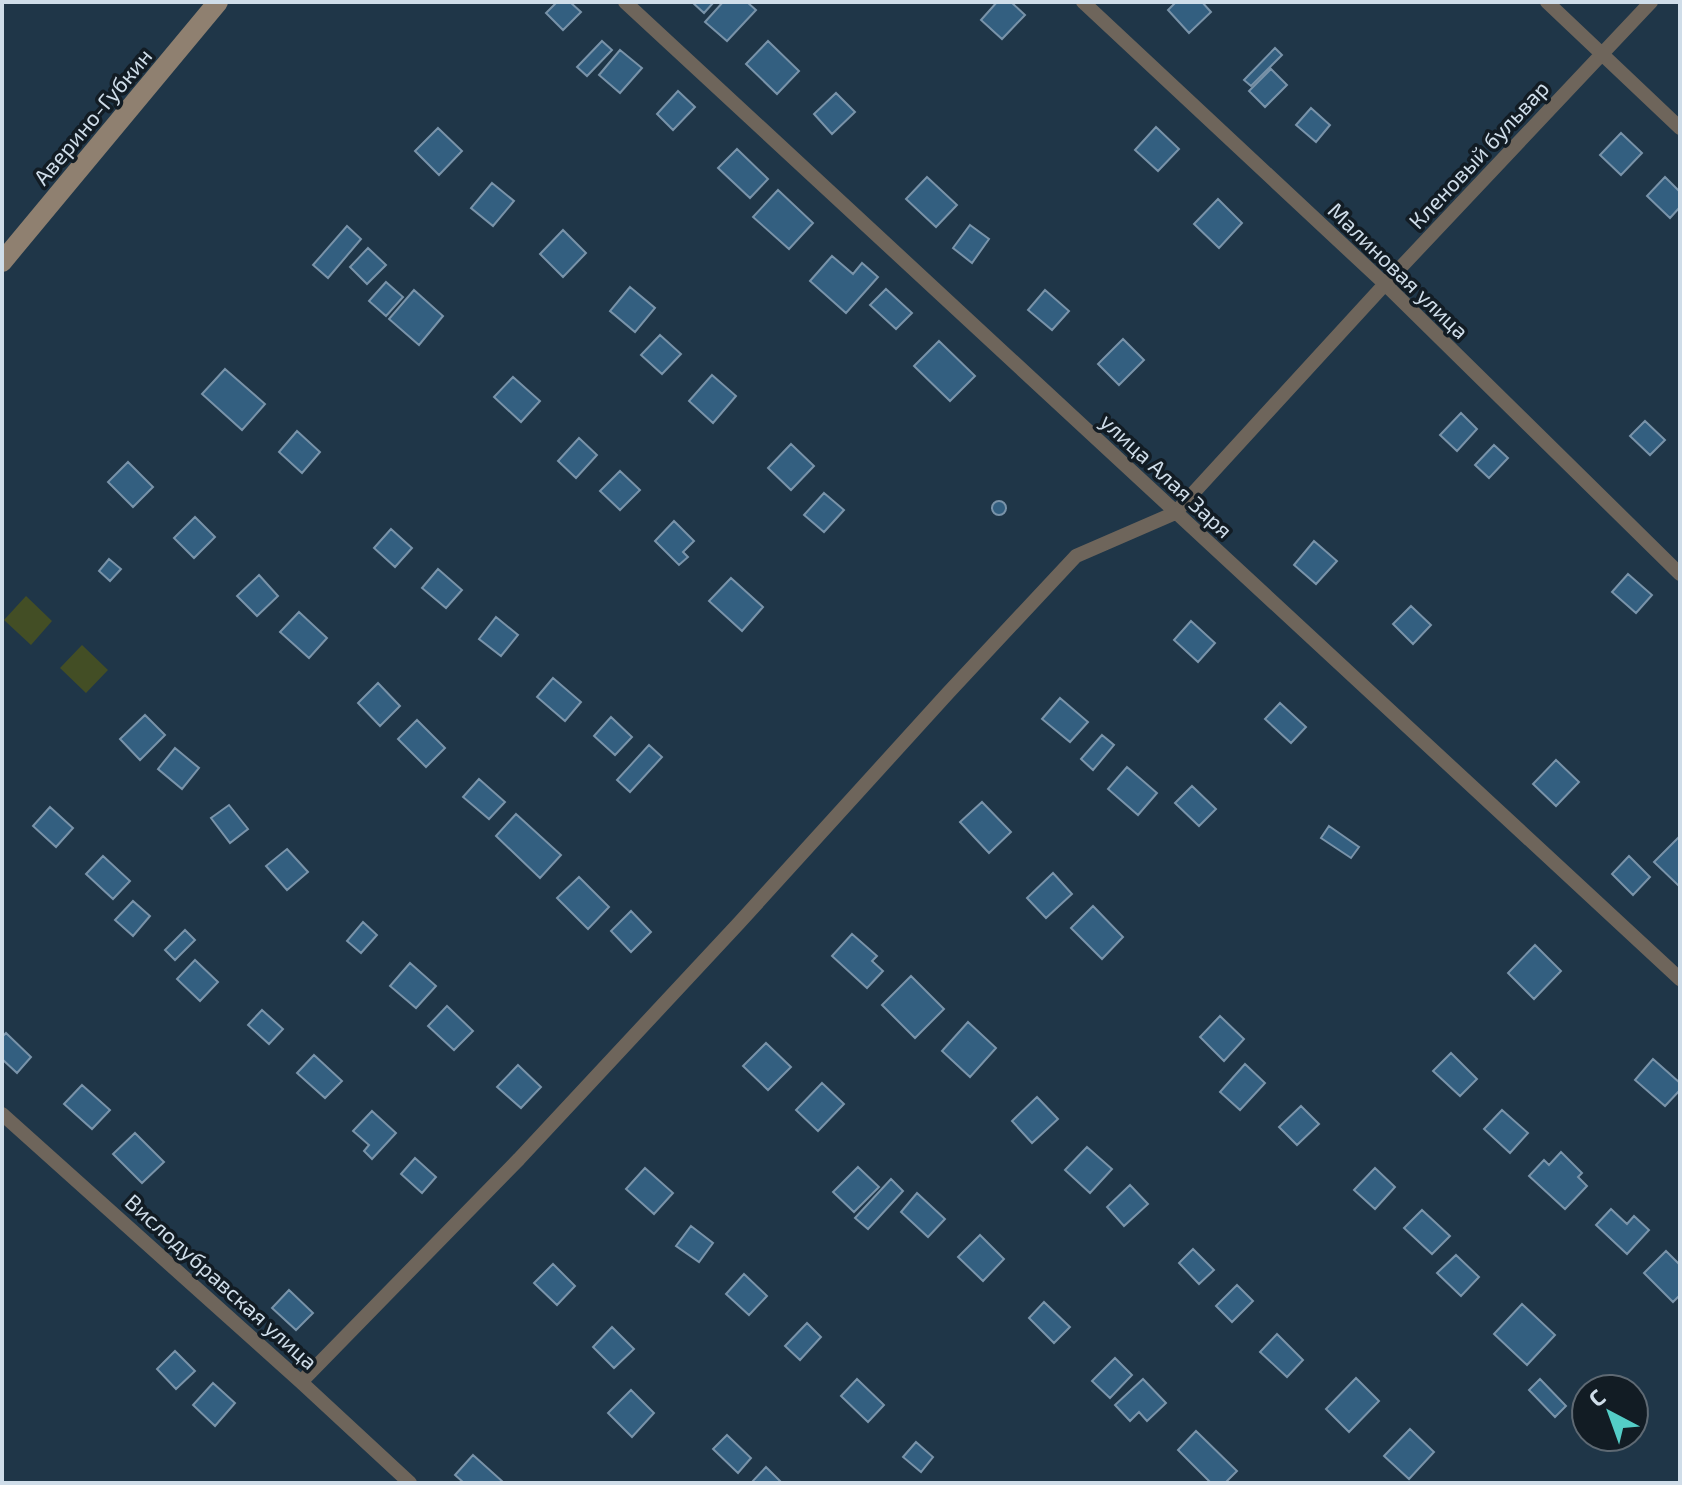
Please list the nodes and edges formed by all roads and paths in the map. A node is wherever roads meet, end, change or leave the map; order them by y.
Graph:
1 (218, 2) edge
2 (625, 2) edge
3 (1083, 2) edge
4 (1547, 2) edge
5 (1651, 2) edge
6 (1602, 54) junction
7 (1680, 128) edge
8 (2, 262) edge
9 (1385, 284) junction
10 (1175, 513) junction
11 (1680, 574) edge
12 (1680, 979) edge
13 (2, 1114) edge
14 (301, 1382) junction
15 (410, 1483) edge

1 - 8 main road, Аверино-Губкин
2 - 10 street, улица Алая Заря
3 - 9 street, Малиновая улица
4 - 6 street
5 - 6 street, Кленовый бульвар
6 - 7 street
6 - 9 street, Кленовый бульвар
9 - 10 street, Кленовый бульвар
9 - 11 street, Малиновая улица
10 - 12 street, улица Алая Заря
10 - 14 street
13 - 14 street, Вислодубравская улица
14 - 15 street, Вислодубравская улица

